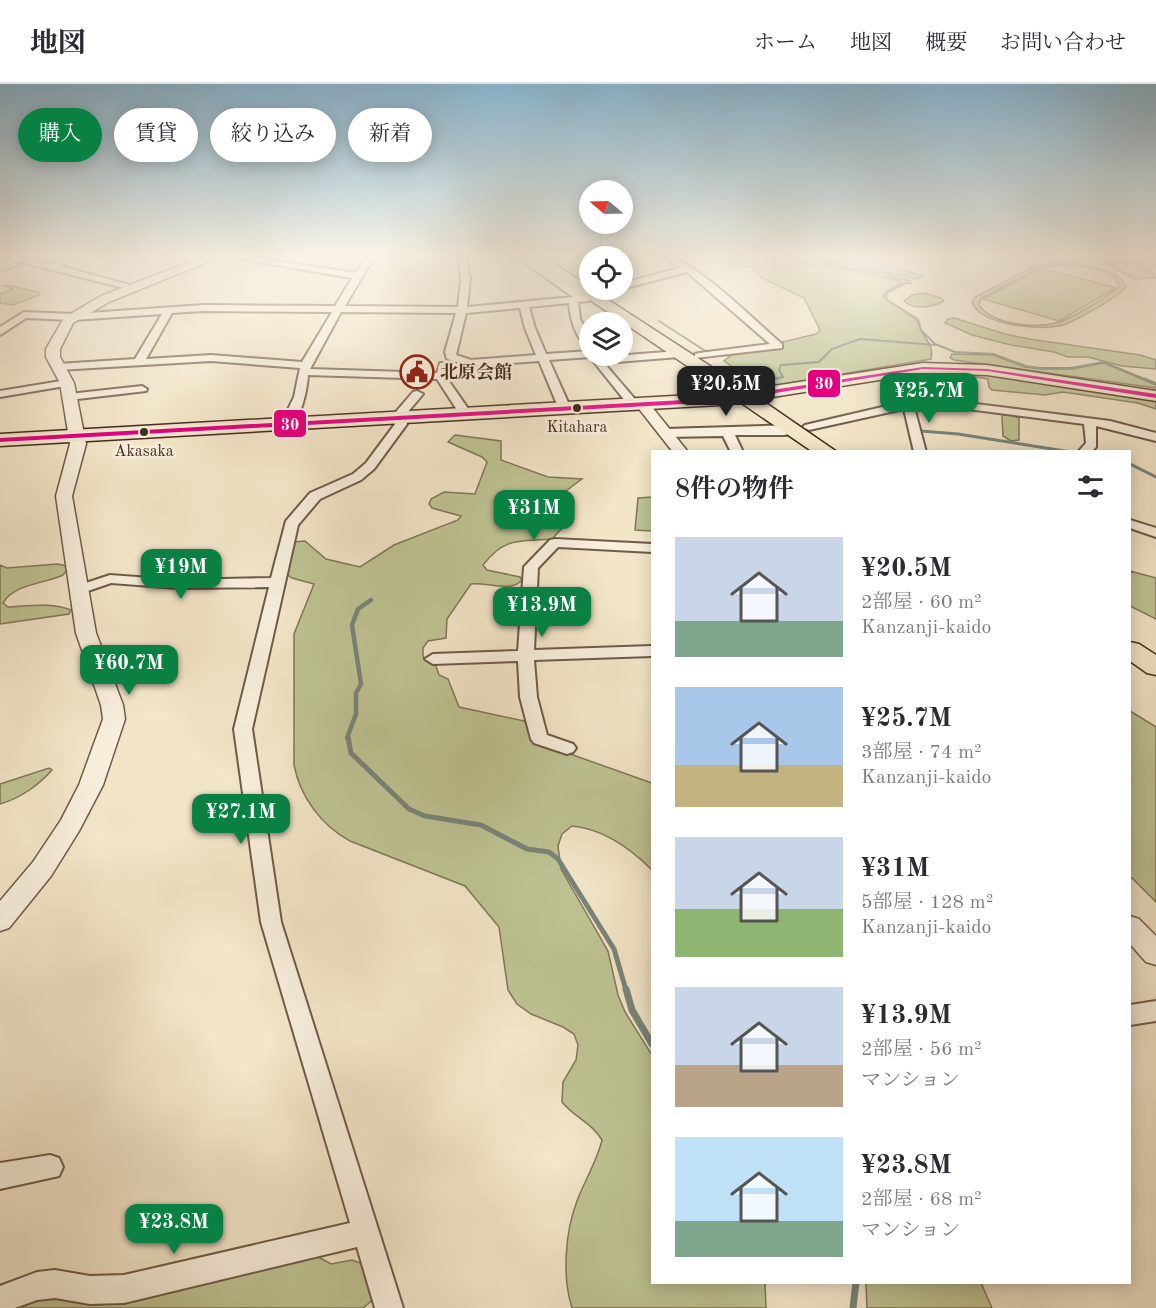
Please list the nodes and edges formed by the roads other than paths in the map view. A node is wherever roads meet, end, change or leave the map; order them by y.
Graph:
1 (82, 312) edge
2 (150, 312) edge
3 (167, 312) edge
4 (336, 312) edge
5 (459, 312) edge
6 (526, 312) edge
7 (623, 312) edge
8 (739, 312) edge
9 (74, 317) junction
10 (0, 332) edge
11 (656, 333) junction
12 (679, 354) junction
13 (633, 355) edge
14 (579, 356) edge
15 (699, 356) junction
16 (542, 357) junction
17 (454, 360) junction
18 (140, 362) junction
19 (603, 366) edge
20 (58, 367) junction
21 (305, 368) junction
22 (441, 376) junction
23 (67, 384) junction
24 (142, 389) dead end
25 (0, 394) edge
26 (417, 394) dead end
27 (751, 396) junction
28 (1156, 396) edge
29 (69, 397) junction
30 (908, 404) junction
31 (639, 405) junction
32 (565, 409) junction
33 (464, 414) junction
34 (401, 418) junction
35 (1090, 422) junction
36 (287, 424) junction
37 (801, 428) junction
38 (727, 431) junction
39 (665, 433) junction
40 (76, 436) junction
41 (1156, 436) edge
42 (0, 440) edge
43 (679, 450) edge
44 (736, 450) edge
45 (825, 450) edge
46 (845, 450) edge
47 (920, 450) edge
48 (1086, 450) edge
49 (1131, 524) edge
50 (1156, 533) edge
51 (651, 548) edge
52 (278, 582) junction
53 (79, 590) junction
54 (1131, 636) edge
55 (651, 651) edge
56 (1131, 651) edge
57 (1156, 652) edge
58 (525, 656) junction
59 (433, 659) dead end
60 (1156, 667) edge
61 (567, 748) dead end
62 (0, 920) edge
63 (1131, 928) edge
64 (1156, 954) edge
65 (1156, 1011) edge
66 (1131, 1015) edge
67 (50, 1167) dead end
68 (0, 1176) edge
69 (365, 1230) junction
70 (0, 1300) edge
71 (389, 1308) edge

1 - 9 street
2 - 9 street
3 - 18 street
4 - 21 street
5 - 17 street
6 - 16 street
7 - 11 main road
8 - 15 street
9 - 10 street
9 - 20 street
11 - 12 main road
11 - 15 main road
12 - 13 street
12 - 27 main road
14 - 16 street
15 - 27 main road
16 - 17 street
16 - 32 street
17 - 22 street
18 - 20 street
18 - 21 street
19 - 31 street
20 - 23 street
21 - 22 street
21 - 36 street
22 - 33 street
23 - 25 street
23 - 29 street
24 - 29 street
26 - 34 street
27 - 28 main road
27 - 31 main road
27 - 37 main road
29 - 40 street
30 - 35 street
30 - 37 street
30 - 47 street
31 - 32 main road
31 - 39 street
32 - 33 main road
33 - 34 main road
34 - 36 main road
34 - 52 street
35 - 41 street
35 - 48 street
36 - 40 main road
37 - 38 street
37 - 45 main road
37 - 46 main road
38 - 39 street
38 - 44 street
39 - 43 street
40 - 42 main road
40 - 53 street
49 - 50 street
51 - 58 street
52 - 53 street
52 - 69 street
53 - 62 street
54 - 57 main road
55 - 58 street
56 - 60 main road
58 - 59 street
58 - 61 street
63 - 64 street
65 - 66 street
67 - 68 street
69 - 70 street
69 - 71 street

